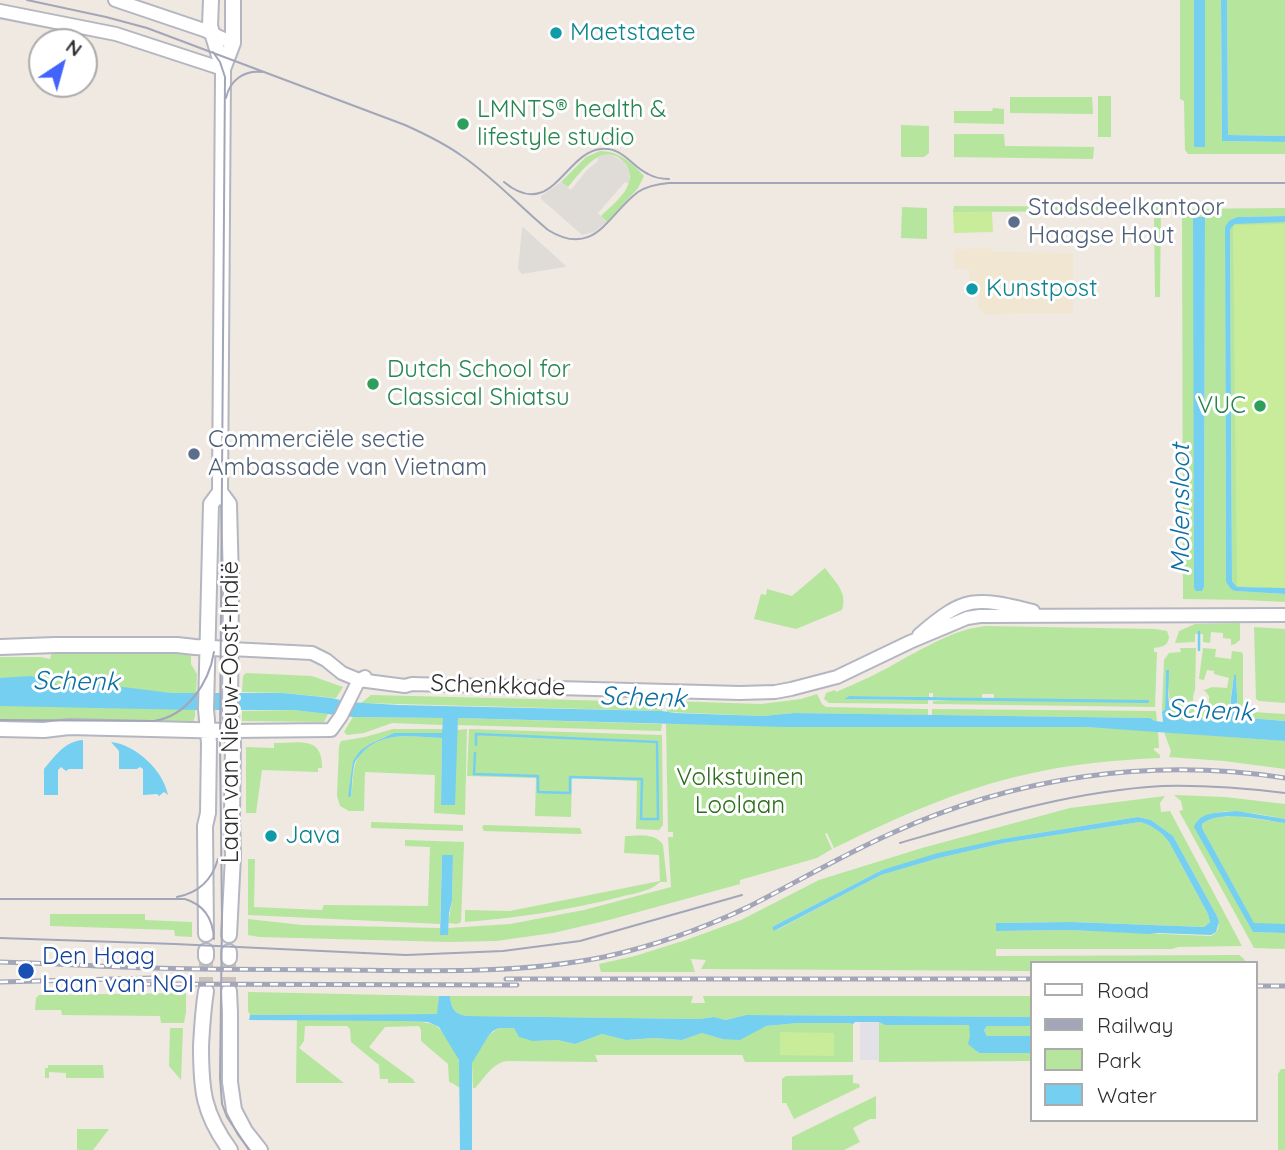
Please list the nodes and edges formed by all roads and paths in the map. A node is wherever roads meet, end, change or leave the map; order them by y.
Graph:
1 (116, 0) edge
2 (211, 0) edge
3 (233, 0) edge
4 (0, 11) edge
5 (214, 36) junction
6 (233, 43) junction
7 (223, 69) junction
8 (220, 492) junction
9 (1049, 615) junction
10 (1285, 615) edge
11 (911, 642) junction
12 (0, 648) edge
13 (208, 648) junction
14 (230, 649) junction
15 (359, 680) junction
16 (0, 729) edge
17 (207, 730) junction
18 (232, 731) junction
19 (206, 934) dead end
20 (229, 935) dead end
21 (206, 991) tunnel mouth
22 (229, 991) tunnel mouth
23 (230, 1150) edge
24 (260, 1150) edge

1 - 5 street
2 - 5 main road, Laan van Nieuw-Oost-Indië
3 - 6 main road, Laan van Nieuw-Oost-Indië
4 - 7 street
5 - 6 street
5 - 7 main road, Laan van Nieuw-Oost-Indië
6 - 7 main road, Laan van Nieuw-Oost-Indië
7 - 8 main road, Laan van Nieuw-Oost-Indië
8 - 13 main road, Laan van Nieuw-Oost-Indië
8 - 14 main road, Laan van Nieuw-Oost-Indië
9 - 10 street
9 - 11 street, Schenkkade
9 - 11 street, Schenkkade
11 - 15 street, Schenkkade
12 - 13 main road
13 - 14 main road
13 - 17 main road, Laan van Nieuw-Oost-Indië
14 - 15 street
14 - 18 main road, Laan van Nieuw-Oost-Indië
15 - 18 street
16 - 17 main road
17 - 18 main road
17 - 19 main road, Laan van Nieuw-Oost-Indië
18 - 20 main road, Laan van Nieuw-Oost-Indië
21 - 23 main road
22 - 24 main road

